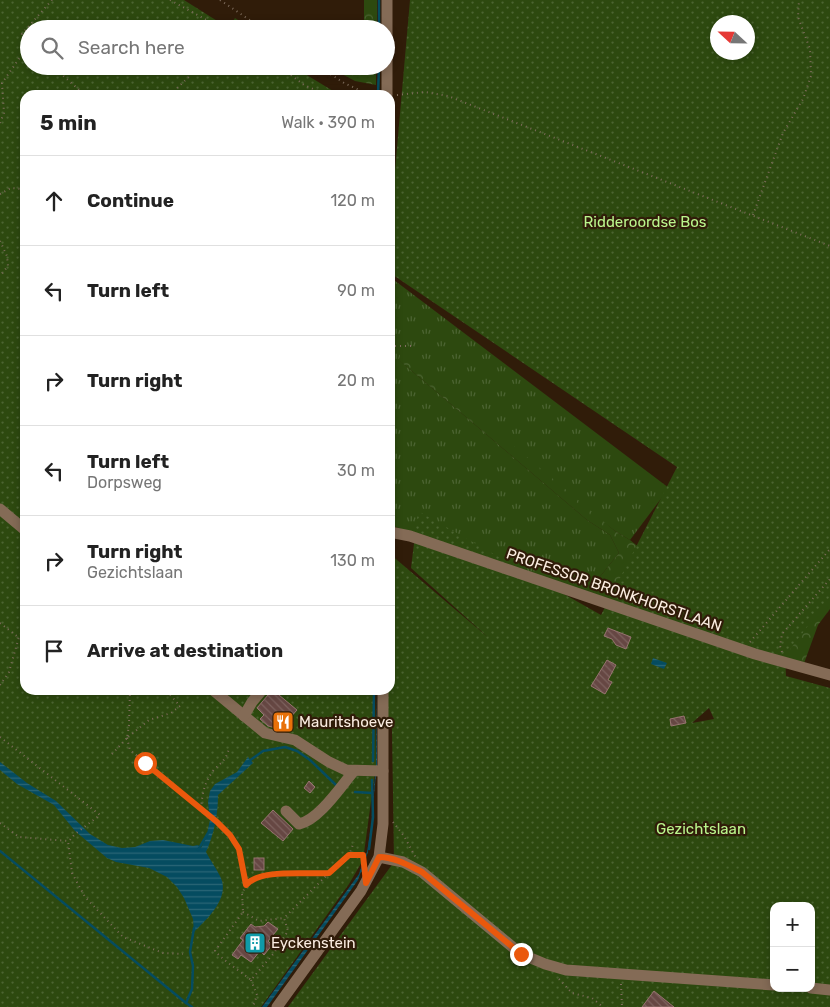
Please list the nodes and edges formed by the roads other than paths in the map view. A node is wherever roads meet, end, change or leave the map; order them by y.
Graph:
1 (388, 0) edge
2 (388, 20) edge
3 (390, 75) edge
4 (390, 90) edge
5 (0, 509) edge
6 (20, 526) edge
7 (395, 533) edge
8 (830, 675) edge
9 (220, 695) edge
10 (258, 695) edge
11 (387, 695) edge
12 (244, 716) junction
13 (354, 771) junction
14 (383, 771) junction
15 (286, 811) dead end
16 (379, 857) junction
17 (770, 985) edge
18 (815, 988) edge
19 (830, 990) edge
20 (278, 1007) edge

1 - 2 street
3 - 4 street
5 - 6 street
7 - 8 street, PROFESSOR BRONKHORSTLAAN
9 - 12 street
10 - 12 street
11 - 14 street
12 - 13 street
13 - 14 street
13 - 15 street
14 - 16 street
16 - 17 street
16 - 20 street
18 - 19 street

